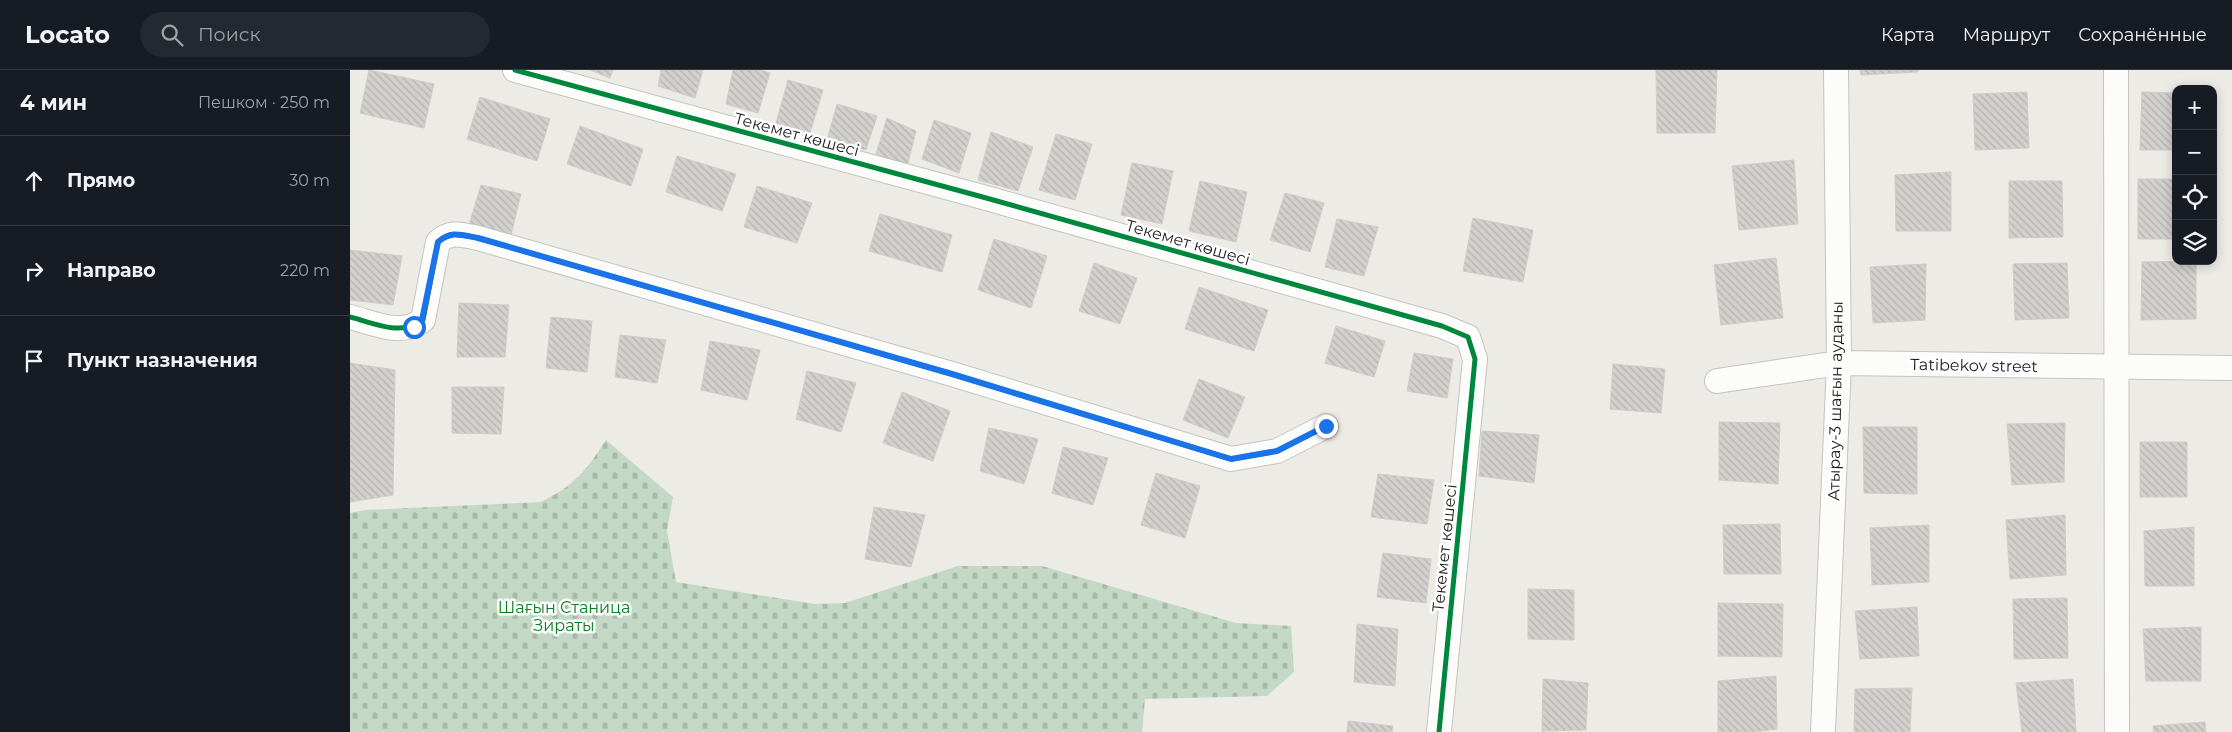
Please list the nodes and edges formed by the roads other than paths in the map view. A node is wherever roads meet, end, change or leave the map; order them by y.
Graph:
1 (515, 70) edge
2 (1836, 70) edge
3 (2116, 70) edge
4 (350, 317) edge
5 (1839, 363) junction
6 (2116, 367) junction
7 (2232, 368) edge
8 (1717, 381) dead end
9 (1326, 426) dead end
10 (1439, 732) edge
11 (1823, 732) edge
12 (2117, 732) edge

1 - 10 street, Текемет көшесі
2 - 5 street, Атырау-3 шағын ауданы
3 - 6 street
4 - 9 street
5 - 6 street, Tatibekov street
5 - 8 street, Tatibekov street
5 - 11 street, Атырау-3 шағын ауданы
6 - 7 street, Tatibekov street
6 - 12 street

